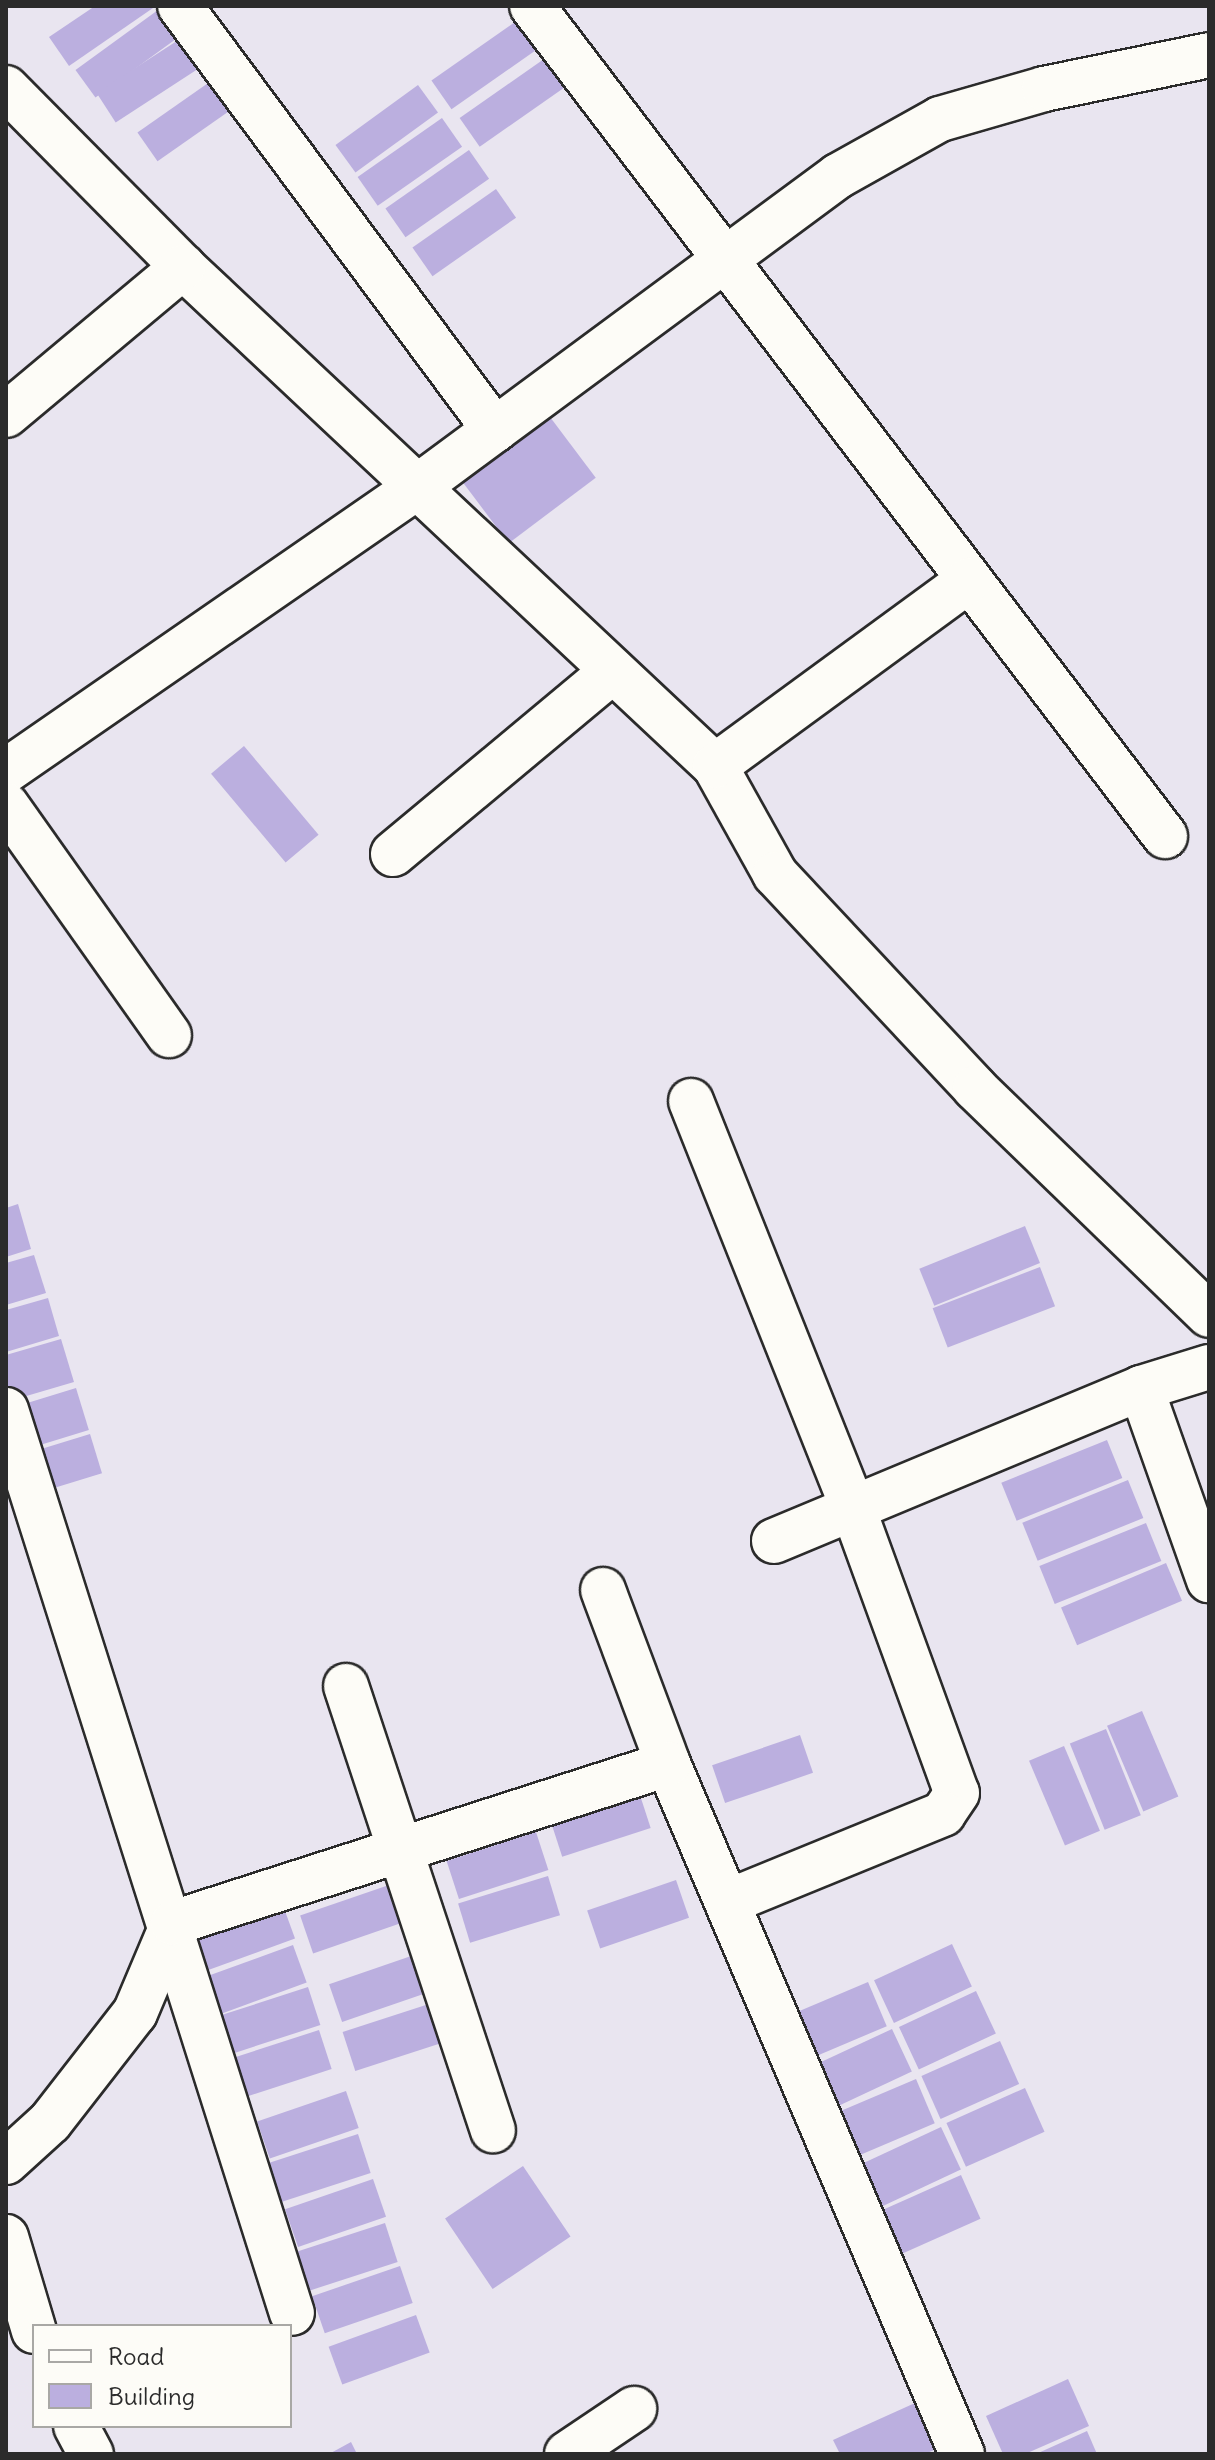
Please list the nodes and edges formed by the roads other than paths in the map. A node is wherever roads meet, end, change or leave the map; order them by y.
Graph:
1 (180, 6) edge
2 (532, 6) edge
3 (1209, 55) edge
4 (6, 88) edge
5 (725, 259) junction
6 (183, 267) junction
7 (6, 415) edge
8 (495, 430) junction
9 (420, 485) junction
10 (969, 580) junction
11 (613, 671) junction
12 (715, 766) junction
13 (6, 771) edge
14 (6, 805) edge
15 (1165, 836) dead end
16 (393, 854) dead end
17 (169, 1035) dead end
18 (691, 1101) dead end
19 (1209, 1315) edge
20 (1209, 1367) edge
21 (1141, 1388) junction
22 (6, 1410) edge
23 (853, 1508) junction
24 (774, 1541) dead end
25 (1209, 1580) edge
26 (603, 1590) dead end
27 (346, 1686) dead end
28 (668, 1764) junction
29 (401, 1853) junction
30 (727, 1902) junction
31 (173, 1923) junction
32 (493, 2130) dead end
33 (6, 2162) edge
34 (6, 2237) edge
35 (292, 2313) dead end
36 (32, 2324) edge
37 (6, 2339) edge
38 (32, 2358) edge
39 (634, 2409) dead end
40 (77, 2428) edge
41 (91, 2454) edge
42 (567, 2454) edge
43 (962, 2454) edge

1 - 8 street
2 - 5 street
3 - 5 street
4 - 6 street
5 - 8 street
5 - 10 street
6 - 7 street
6 - 9 street
8 - 9 street
9 - 11 street
9 - 13 street
10 - 12 street
10 - 15 street
11 - 12 street
11 - 16 street
12 - 19 street
14 - 17 street
18 - 23 street
20 - 21 street
21 - 23 street
21 - 25 street
22 - 31 street
23 - 24 street
23 - 30 street
26 - 28 street
27 - 29 street
28 - 29 street
28 - 30 street
29 - 31 street
29 - 32 street
30 - 43 street
31 - 33 street
31 - 35 street
34 - 36 street
37 - 38 street
39 - 42 street
40 - 41 street

